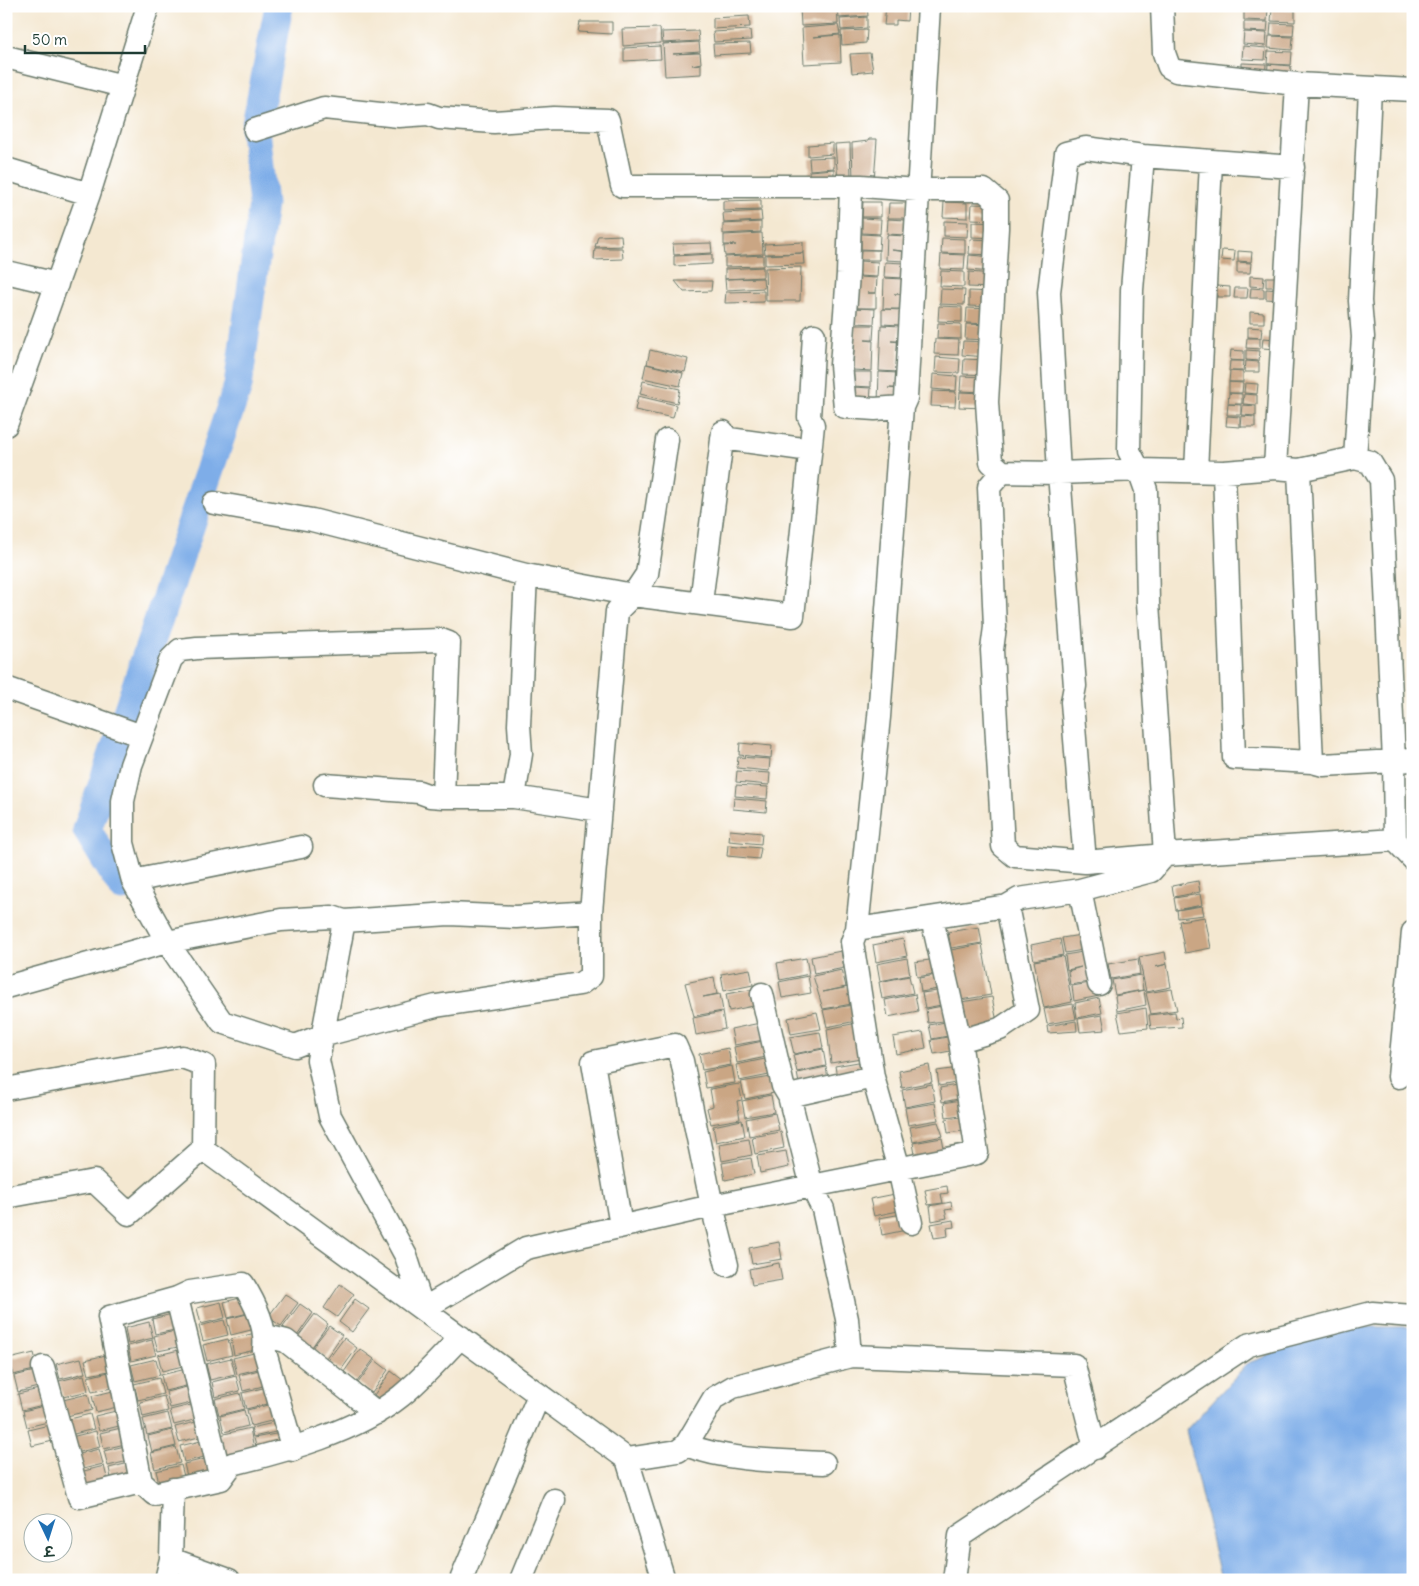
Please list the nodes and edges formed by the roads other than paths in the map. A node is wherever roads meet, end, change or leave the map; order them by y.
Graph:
1 (148, 6) edge
2 (929, 6) edge
3 (1162, 6) edge
4 (6, 57) edge
5 (1297, 84) junction
6 (123, 86) junction
7 (1370, 89) junction
8 (1413, 90) edge
9 (255, 130) dead end
10 (1143, 156) junction
11 (1211, 162) junction
12 (1293, 167) junction
13 (6, 169) edge
14 (850, 187) junction
15 (917, 190) junction
16 (89, 194) junction
17 (6, 272) edge
18 (57, 284) junction
19 (814, 335) dead end
20 (14, 379) edge
21 (902, 406) junction
22 (6, 426) edge
23 (667, 440) dead end
24 (810, 450) junction
25 (1355, 458) junction
26 (1275, 468) junction
27 (1140, 470) junction
28 (1299, 470) junction
29 (1196, 471) junction
30 (1002, 472) junction
31 (1224, 472) junction
32 (1059, 473) junction
33 (214, 503) dead end
34 (526, 574) junction
35 (634, 595) junction
36 (701, 602) junction
37 (6, 688) edge
38 (142, 736) junction
39 (1403, 761) edge
40 (1312, 762) junction
41 (325, 785) dead end
42 (443, 796) junction
43 (514, 797) junction
44 (600, 810) junction
45 (1395, 840) junction
46 (302, 847) dead end
47 (1165, 854) junction
48 (1413, 859) edge
49 (1085, 862) junction
50 (133, 881) junction
51 (1080, 890) junction
52 (1007, 906) junction
53 (591, 912) junction
54 (932, 919) junction
55 (344, 921) junction
56 (857, 930) junction
57 (1413, 932) edge
58 (167, 942) junction
59 (1099, 984) dead end
60 (6, 987) edge
61 (762, 994) dead end
62 (1410, 1000) edge
63 (322, 1036) junction
64 (960, 1042) junction
65 (873, 1077) junction
66 (1399, 1077) dead end
67 (6, 1088) edge
68 (789, 1096) junction
69 (203, 1149) junction
70 (899, 1169) junction
71 (812, 1187) junction
72 (6, 1197) edge
73 (712, 1206) junction
74 (911, 1223) dead end
75 (621, 1226) junction
76 (727, 1265) dead end
77 (177, 1298) junction
78 (422, 1309) junction
79 (1413, 1316) edge
80 (266, 1336) junction
81 (461, 1337) junction
82 (849, 1344) dead end
83 (43, 1368) dead end
84 (539, 1394) junction
85 (377, 1413) junction
86 (686, 1446) junction
87 (1095, 1448) junction
88 (293, 1450) junction
89 (627, 1459) junction
90 (824, 1462) dead end
91 (221, 1479) junction
92 (141, 1482) junction
93 (173, 1489) junction
94 (554, 1500) dead end
95 (169, 1569) edge
96 (229, 1580) edge
97 (461, 1580) edge
98 (521, 1580) edge
99 (664, 1580) edge
100 (954, 1580) edge

1 - 6 street
2 - 15 street
3 - 5 street
4 - 6 street
5 - 7 street
5 - 12 street
6 - 16 street
7 - 8 street
7 - 25 street
9 - 14 street
10 - 11 street
10 - 27 street
10 - 32 street
11 - 12 street
11 - 29 street
12 - 26 street
13 - 16 street
14 - 15 street
14 - 21 street
15 - 21 street
15 - 30 street
16 - 18 street
17 - 18 street
18 - 20 street
19 - 24 street
20 - 22 street
21 - 56 street
23 - 35 street
24 - 36 street
24 - 36 street
25 - 28 street
25 - 39 street
26 - 28 street
26 - 31 street
27 - 29 street
27 - 32 street
27 - 47 street
28 - 40 street
29 - 31 street
30 - 32 street
30 - 49 street
31 - 40 street
32 - 49 street
33 - 34 street
34 - 35 street
34 - 43 street
35 - 36 street
35 - 44 street
37 - 38 street
38 - 42 street
38 - 50 street
39 - 40 street
39 - 45 street
41 - 42 street
42 - 43 street
43 - 44 street
44 - 53 street
45 - 47 street
45 - 48 street
46 - 50 street
47 - 49 street
47 - 51 street
50 - 58 street
51 - 52 street
51 - 59 street
52 - 54 street
52 - 64 street
53 - 55 street
53 - 63 street
54 - 56 street
54 - 64 street
55 - 58 street
55 - 63 street
56 - 65 street
57 - 62 street
58 - 60 street
58 - 63 street
61 - 68 street
62 - 66 street
63 - 78 street
64 - 70 street
65 - 68 street
65 - 70 street
67 - 69 street
68 - 71 street
69 - 72 street
69 - 78 street
70 - 71 street
70 - 74 street
71 - 73 street
71 - 82 street
73 - 75 street
73 - 75 street
73 - 76 street
75 - 78 street
77 - 80 street
77 - 91 street
77 - 92 street
78 - 81 street
79 - 87 street
80 - 85 street
80 - 88 street
81 - 84 street
81 - 85 street
83 - 92 street
84 - 89 street
84 - 97 street
85 - 88 street
86 - 87 street
86 - 89 street
86 - 90 street
87 - 100 street
88 - 91 street
89 - 99 street
91 - 93 street
92 - 93 street
93 - 95 street
94 - 98 street
95 - 96 street

